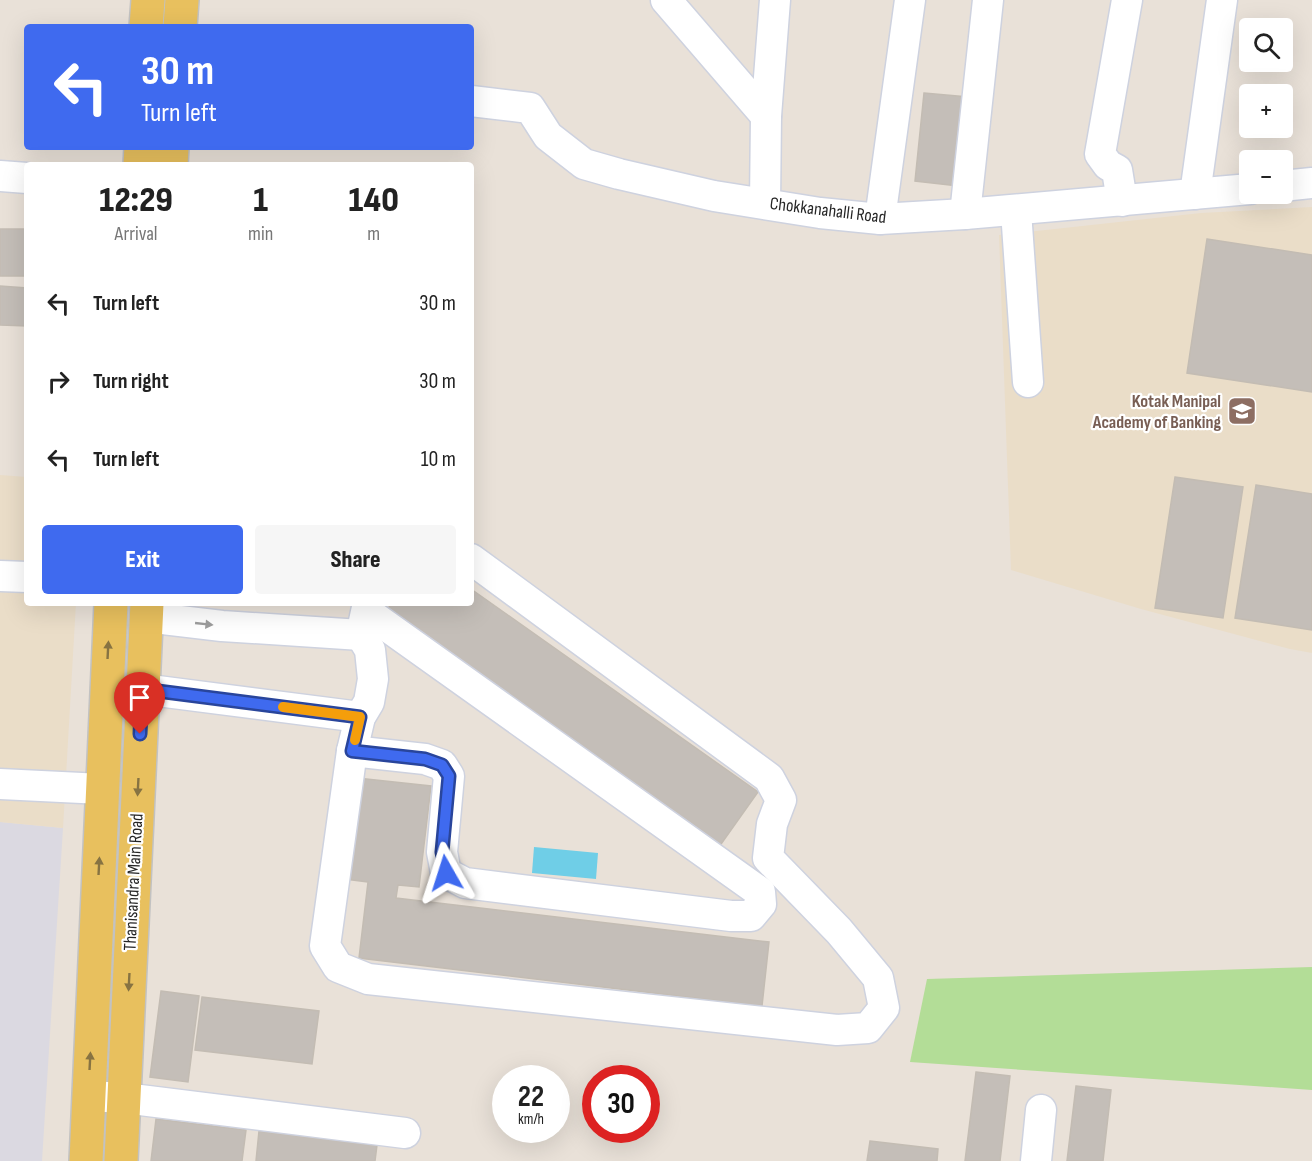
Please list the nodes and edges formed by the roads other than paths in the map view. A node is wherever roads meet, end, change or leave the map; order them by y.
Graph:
1 (148, 0) edge
2 (182, 0) edge
3 (666, 0) edge
4 (775, 0) edge
5 (910, 0) edge
6 (987, 0) edge
7 (1127, 0) edge
8 (1222, 0) edge
9 (146, 24) edge
10 (180, 24) edge
11 (474, 101) edge
12 (766, 116) junction
13 (0, 176) edge
14 (24, 178) edge
15 (1312, 183) edge
16 (1293, 185) edge
17 (1239, 190) edge
18 (1195, 194) junction
19 (1122, 201) junction
20 (765, 203) junction
21 (1016, 211) junction
22 (965, 214) junction
23 (880, 219) junction
24 (1028, 381) dead end
25 (474, 561) edge
26 (0, 576) edge
27 (24, 577) edge
28 (111, 606) edge
29 (146, 610) edge
30 (365, 617) edge
31 (142, 689) junction
32 (360, 717) junction
33 (352, 751) junction
34 (0, 784) edge
35 (102, 789) junction
36 (88, 1096) junction
37 (124, 1098) junction
38 (1041, 1110) dead end
39 (405, 1133) dead end
40 (86, 1161) edge
41 (121, 1161) edge
42 (1036, 1161) edge

1 - 9 main road
2 - 10 main road
3 - 12 street
4 - 12 street
5 - 23 street
6 - 22 street
7 - 19 street
8 - 18 street
11 - 20 street, Chokkanahalli Road
12 - 20 street
13 - 14 street
15 - 16 street
17 - 18 street, Chokkanahalli Road
18 - 19 street, Chokkanahalli Road
19 - 21 street, Chokkanahalli Road
20 - 23 street, Chokkanahalli Road
21 - 22 street, Chokkanahalli Road
21 - 24 street
22 - 23 street, Chokkanahalli Road
25 - 33 street
26 - 27 street
35 -> 28 main road, Thanisandra Main Road
29 -> 30 street
29 - 31 main road, Thanisandra Main Road
30 - 32 street
30 - 33 street
31 - 32 street
31 -> 37 main road, Thanisandra Main Road
32 - 33 street
34 - 35 street
36 -> 35 main road, Thanisandra Main Road
36 - 37 street
36 - 40 main road, Thanisandra Main Road
37 - 39 street
37 - 41 main road, Thanisandra Main Road
38 - 42 street

